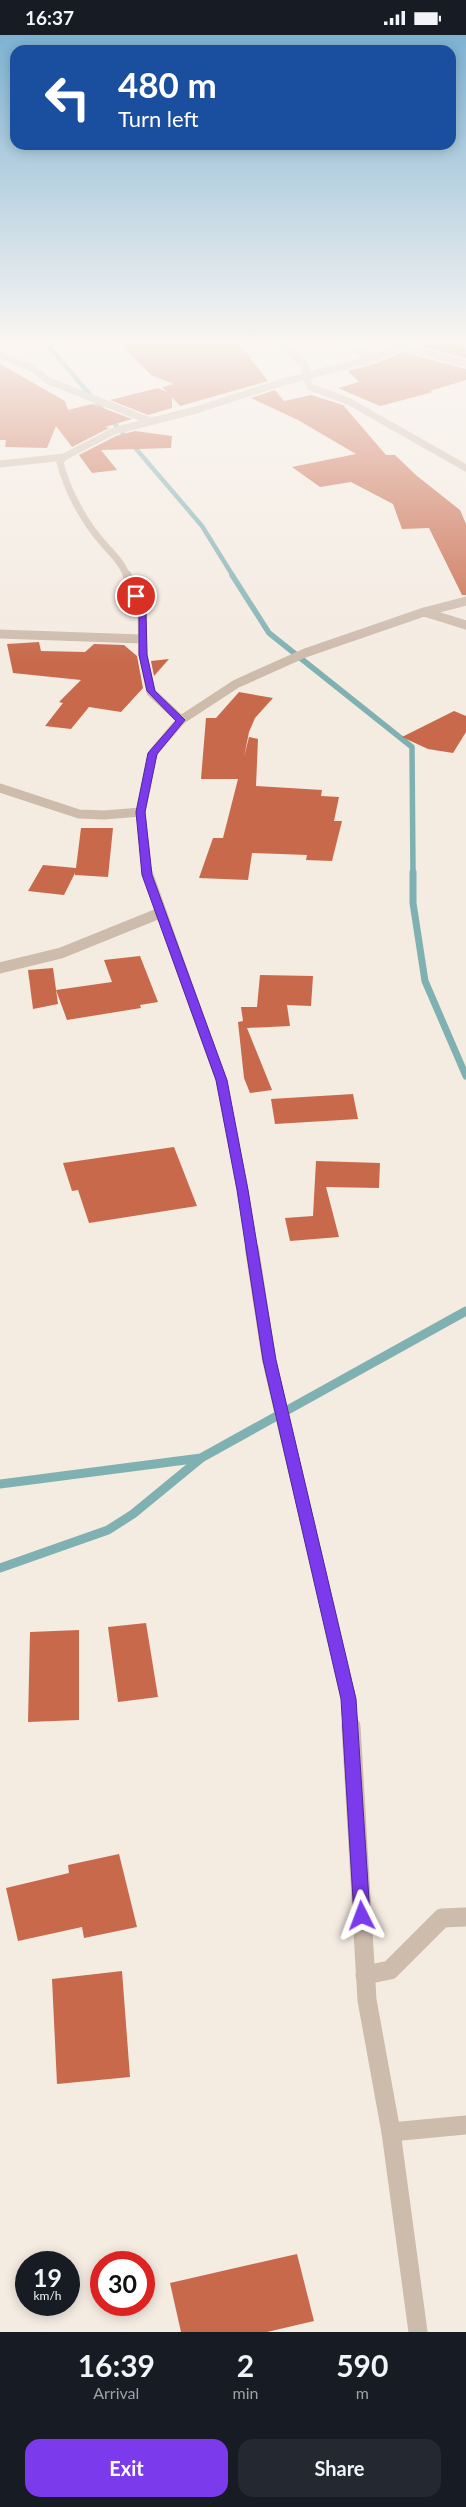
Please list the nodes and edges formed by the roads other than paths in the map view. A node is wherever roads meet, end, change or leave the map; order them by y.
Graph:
1 (81, 448) edge
2 (431, 448) edge
3 (64, 457) junction
4 (0, 464) edge
5 (466, 468) edge
6 (466, 601) edge
7 (424, 612) junction
8 (466, 625) edge
9 (0, 633) edge
10 (142, 639) junction
11 (181, 720) junction
12 (0, 788) edge
13 (141, 812) junction
14 (160, 913) junction
15 (0, 968) edge
16 (466, 1917) edge
17 (366, 1975) junction
18 (466, 2125) edge
19 (391, 2132) junction
20 (418, 2332) edge

1 - 3 street
2 - 5 street
3 - 4 street
3 - 10 street
6 - 7 street
7 - 8 street
7 - 11 street
9 - 10 street
10 - 11 street
11 - 13 street
12 - 13 street
13 - 14 street
14 - 15 street
14 - 17 street
16 - 17 street
17 - 19 street
18 - 19 street
19 - 20 street

